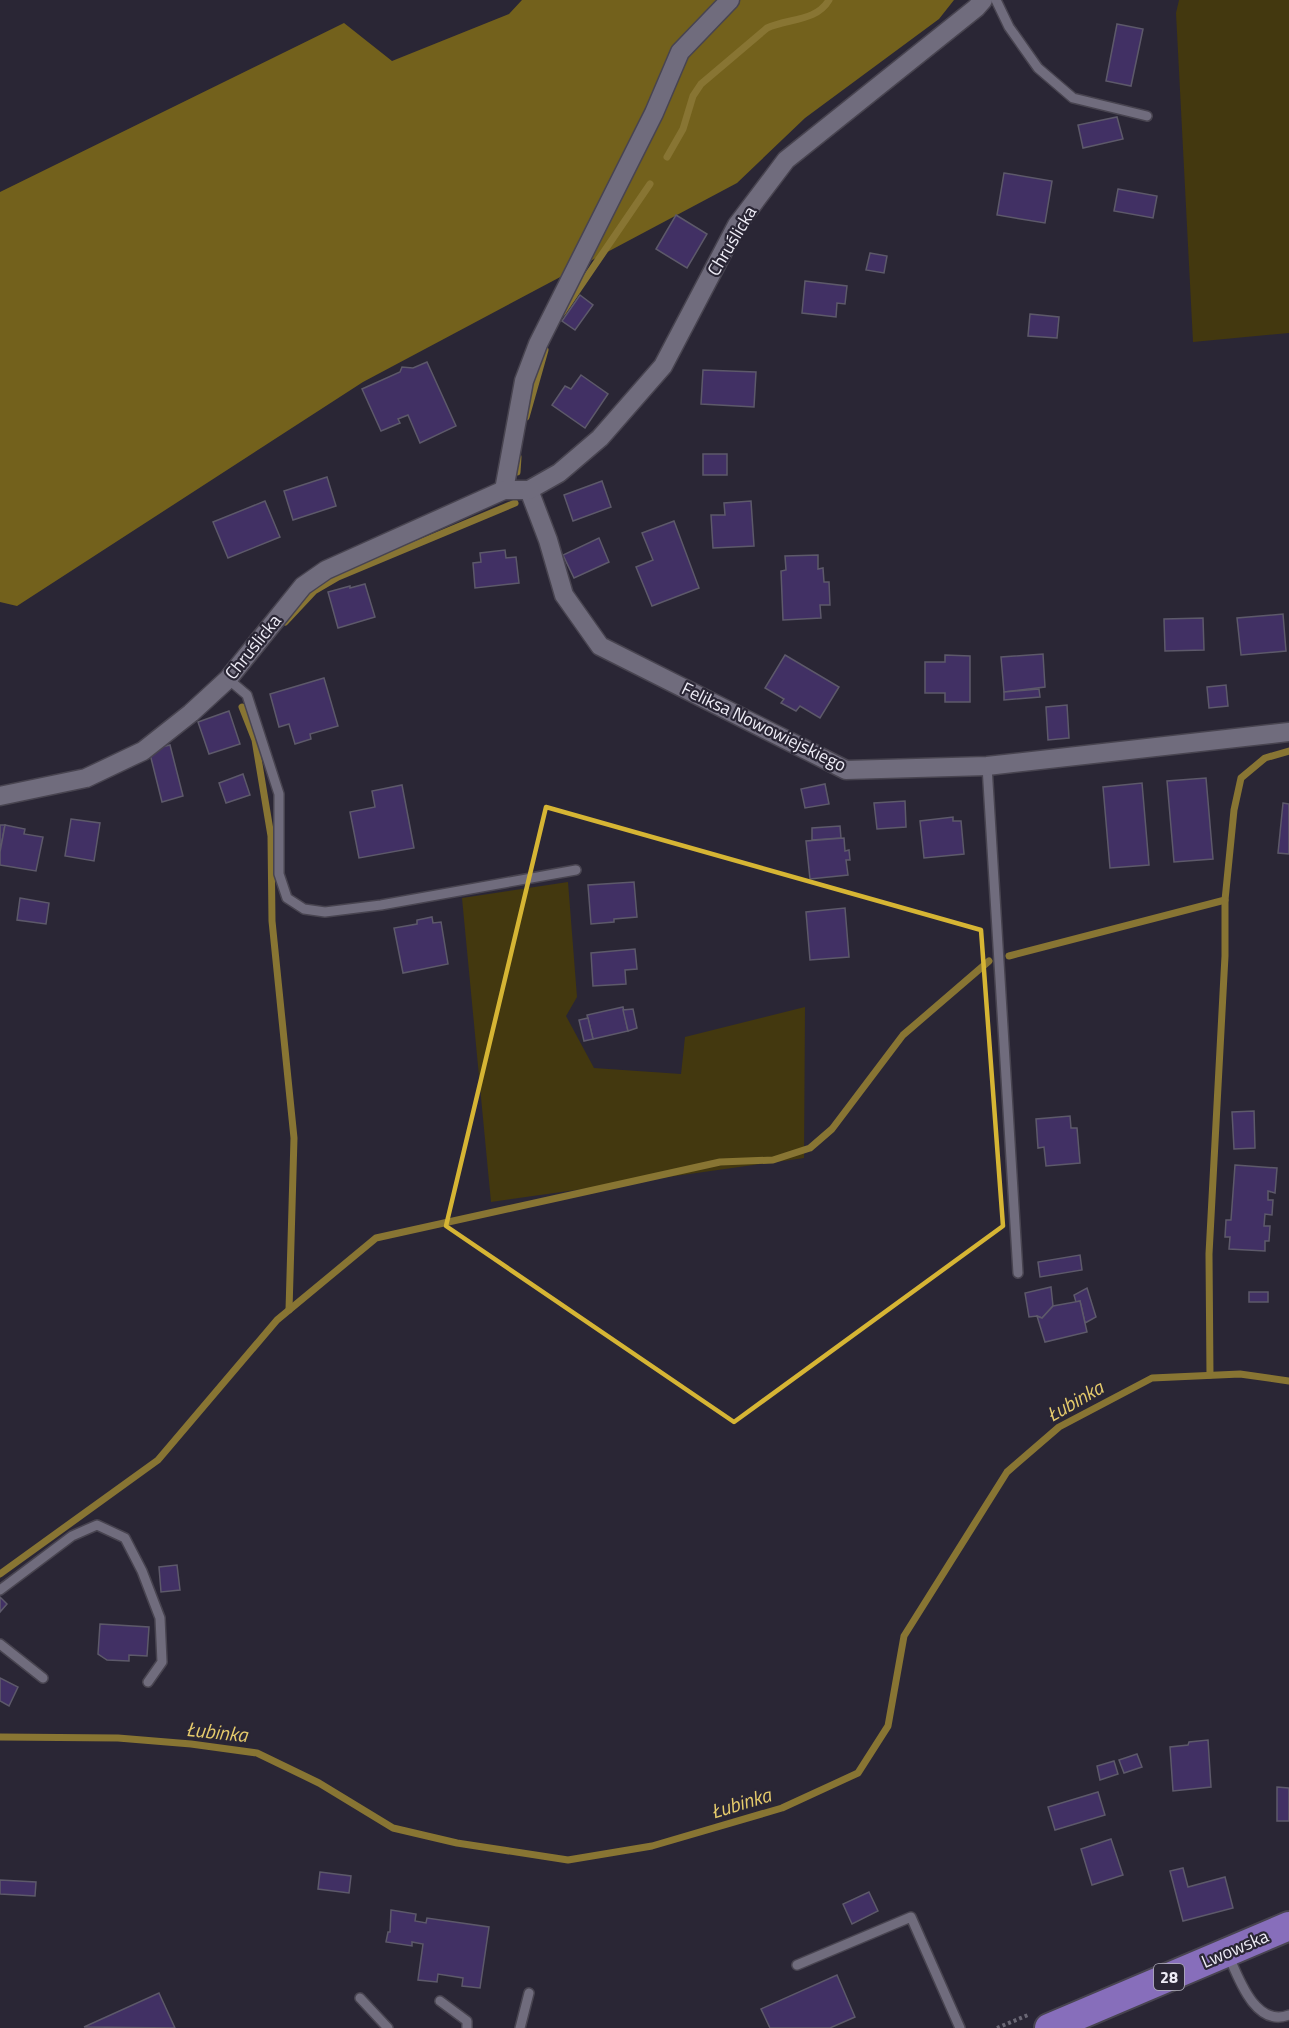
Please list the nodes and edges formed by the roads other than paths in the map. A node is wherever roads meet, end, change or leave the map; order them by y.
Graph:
1 (730, 0) edge
2 (983, 0) edge
3 (996, 0) edge
4 (1148, 116) dead end
5 (504, 490) junction
6 (529, 490) junction
7 (228, 679) junction
8 (1289, 732) edge
9 (987, 766) junction
10 (0, 796) edge
11 (576, 870) dead end
12 (1018, 1273) dead end
13 (0, 1590) edge
14 (0, 1644) edge
15 (43, 1678) dead end
16 (148, 1682) dead end
17 (1289, 1926) edge
18 (1227, 1952) junction
19 (797, 1965) dead end
20 (529, 1993) dead end
21 (360, 1998) dead end
22 (440, 2001) dead end
23 (1289, 2015) edge
24 (388, 2028) edge
25 (467, 2028) edge
26 (520, 2028) edge
27 (960, 2028) edge
28 (1049, 2028) edge

1 - 5 street
2 - 6 street, Chruślicka
3 - 4 lane
5 - 6 street, Chruślicka
5 - 7 street, Chruślicka
6 - 9 street, Feliksa Nowowiejskiego
7 - 10 street, Chruślicka
7 - 11 lane
8 - 9 street, Feliksa Nowowiejskiego
9 - 12 lane
13 - 16 lane
14 - 15 lane
17 - 18 main road, Lwowska / 28
18 - 23 lane
18 - 28 main road, Lwowska / 28
19 - 27 lane
20 - 26 lane
21 - 24 lane
22 - 25 lane

